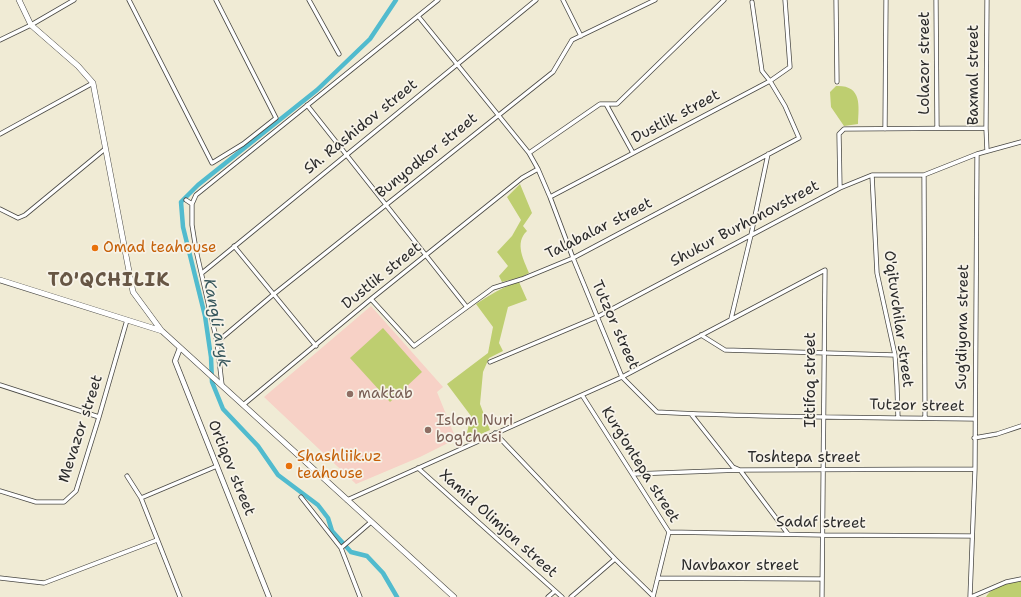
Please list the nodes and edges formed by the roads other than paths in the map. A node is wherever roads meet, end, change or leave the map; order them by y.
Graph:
1 (19, 0) edge
2 (74, 0) edge
3 (129, 0) edge
4 (216, 0) edge
5 (309, 0) edge
6 (438, 0) edge
7 (536, 0) edge
8 (563, 0) edge
9 (654, 0) edge
10 (724, 0) edge
11 (785, 0) edge
12 (836, 0) edge
13 (886, 0) edge
14 (936, 0) edge
15 (987, 0) edge
16 (752, 2) dead end
17 (418, 16) junction
18 (31, 25) junction
19 (581, 36) junction
20 (0, 40) edge
21 (339, 54) dead end
22 (457, 64) junction
23 (770, 81) junction
24 (837, 82) dead end
25 (93, 83) junction
26 (606, 104) junction
27 (307, 105) junction
28 (498, 114) junction
29 (937, 128) junction
30 (986, 128) junction
31 (885, 129) junction
32 (0, 134) edge
33 (1021, 142) edge
34 (105, 149) junction
35 (987, 151) junction
36 (529, 153) junction
37 (633, 153) junction
38 (768, 154) junction
39 (977, 154) junction
40 (346, 155) junction
41 (538, 169) junction
42 (872, 175) junction
43 (924, 175) junction
44 (840, 188) junction
45 (550, 197) junction
46 (186, 200) dead end
47 (192, 204) junction
48 (386, 205) junction
49 (0, 209) edge
50 (751, 234) junction
51 (234, 246) junction
52 (427, 255) junction
53 (573, 258) junction
54 (202, 273) junction
55 (0, 280) edge
56 (274, 294) junction
57 (371, 299) junction
58 (466, 306) junction
59 (597, 317) junction
60 (731, 319) junction
61 (127, 320) junction
62 (162, 331) junction
63 (700, 335) junction
64 (217, 342) junction
65 (316, 346) junction
66 (180, 348) junction
67 (823, 353) junction
68 (895, 355) junction
69 (490, 362) dead end
70 (622, 377) junction
71 (0, 385) edge
72 (222, 385) junction
73 (582, 395) junction
74 (243, 405) junction
75 (691, 414) junction
76 (99, 417) junction
77 (823, 417) junction
78 (898, 418) junction
79 (925, 418) junction
80 (974, 419) junction
81 (1021, 426) edge
82 (495, 433) junction
83 (974, 438) junction
84 (217, 466) junction
85 (418, 468) junction
86 (740, 470) junction
87 (823, 470) junction
88 (975, 470) junction
89 (633, 474) junction
90 (127, 476) dead end
91 (0, 491) edge
92 (301, 497) dead end
93 (141, 498) junction
94 (347, 500) junction
95 (371, 522) junction
96 (669, 532) junction
97 (788, 534) junction
98 (822, 536) junction
99 (972, 536) junction
100 (157, 540) junction
101 (343, 546) junction
102 (615, 559) junction
103 (0, 578) edge
104 (658, 578) junction
105 (822, 579) junction
106 (1021, 579) edge
107 (555, 591) junction
108 (180, 597) edge
109 (269, 597) edge
110 (360, 597) edge
111 (454, 597) edge
112 (548, 597) edge
113 (562, 597) edge
114 (571, 597) edge
115 (653, 597) edge
116 (822, 597) edge
117 (970, 597) edge

1 - 18 main road
2 - 18 street
3 - 4 street
5 - 21 street
6 - 17 street
7 - 22 street, Sh. Rashidov street
8 - 19 street
9 - 19 street, Bunyodkor street
10 - 26 street
11 - 23 street, Dustlik street
12 - 24 street
13 - 31 street
14 - 29 street, Lolazor street
15 - 30 street, Baxmal street
16 - 23 street
17 - 22 street, Tutzor street
17 - 27 street
18 - 20 street
18 - 25 main road
19 - 28 street, Bunyodkor street
22 - 28 street, Tutzor street
22 - 40 street, Sh. Rashidov street
23 - 37 street, Dustlik street
23 - 38 street, Talabalar street
25 - 32 street
25 - 34 main road
26 - 36 street
26 - 37 street
27 - 40 street
27 - 47 street
28 - 36 street, Tutzor street
28 - 48 street, Bunyodkor street
29 - 30 street
29 - 31 street, Lolazor street
30 - 35 street, Baxmal street
31 - 44 street, Lolazor street
33 - 35 street, Shukur Burhonovstreet
34 - 49 street
34 - 62 main road
35 - 39 street, Shukur Burhonovstreet
36 - 41 street, Tutzor street
37 - 45 street, Dustlik street
38 - 50 street
38 - 53 street, Talabalar street
39 - 43 street, Shukur Burhonovstreet
39 - 80 street, Sug'diyona street
40 - 48 street
40 - 51 street, Sh. Rashidov street
41 - 45 street, Tutzor street
41 - 52 street, Dustlik street
42 - 43 street, Shukur Burhonovstreet
42 - 44 street, Shukur Burhonovstreet
42 - 68 street, O'qituvchilar street
43 - 79 street
44 - 50 street, Shukur Burhonovstreet
45 - 53 street, Tutzor street
46 - 47 street
47 - 54 street
48 - 52 street
48 - 56 street, Bunyodkor street
50 - 59 street, Shukur Burhonovstreet
50 - 60 street
51 - 54 street, Sh. Rashidov street
51 - 56 street
52 - 57 street, Dustlik street
52 - 58 street
53 - 58 street, Talabalar street
53 - 59 street, Tutzor street
54 - 64 street
55 - 61 main road
56 - 64 street, Bunyodkor street
56 - 65 street
57 - 58 street, Talabalar street
57 - 65 street, Dustlik street
59 - 69 street, Shukur Burhonovstreet
59 - 70 street, Tutzor street
60 - 63 street
60 - 67 street, Ittifoq street
61 - 62 main road
61 - 76 street, Mevazor street
62 - 66 main road
63 - 67 street
63 - 70 street
64 - 72 street
65 - 74 street, Dustlik street
66 - 72 main road
66 - 84 street, Ortiqov street
67 - 68 street
67 - 77 street, Ittifoq street
68 - 78 street, O'qituvchilar street
70 - 73 street
70 - 75 street, Tutzor street
71 - 76 street
72 - 74 main road
73 - 82 street
73 - 89 street, Kurg'ontepa street
74 - 94 main road
75 - 77 street, Tutzor street
75 - 86 street
76 - 91 street, Mevazor street
77 - 78 street, Tutzor street
77 - 87 street, Ittifoq street
78 - 79 street, Tutzor street
79 - 80 street, Tutzor street
80 - 83 street, Sug'diyona street
81 - 83 street
82 - 85 street
82 - 102 street
83 - 88 street, Sug'diyona street
84 - 93 street
84 - 109 street, Ortiqov street
85 - 94 street
85 - 107 street, Xamid Olimjon street
86 - 87 street, Toshtepa street
86 - 89 street, Toshtepa street
86 - 97 street
87 - 88 street, Toshtepa street
87 - 98 street, Ittifoq street
88 - 99 street, Sug'diyona street
89 - 96 street, Kurg'ontepa street
90 - 93 street
92 - 101 street
93 - 100 street
94 - 95 main road
95 - 101 street
95 - 111 main road
96 - 97 street, Sadaf street
96 - 104 street, Kurg'ontepa street
97 - 98 street, Sadaf street
98 - 99 street, Sadaf street
98 - 105 street, Ittifoq street
99 - 117 street, Sug'diyona street
100 - 103 street
100 - 108 street
101 - 110 street
102 - 114 street
102 - 115 street
104 - 105 street, Navbaxor street
104 - 115 street, Kurg'ontepa street
105 - 116 street, Ittifoq street
106 - 117 street
107 - 112 street
107 - 113 street, Xamid Olimjon street

